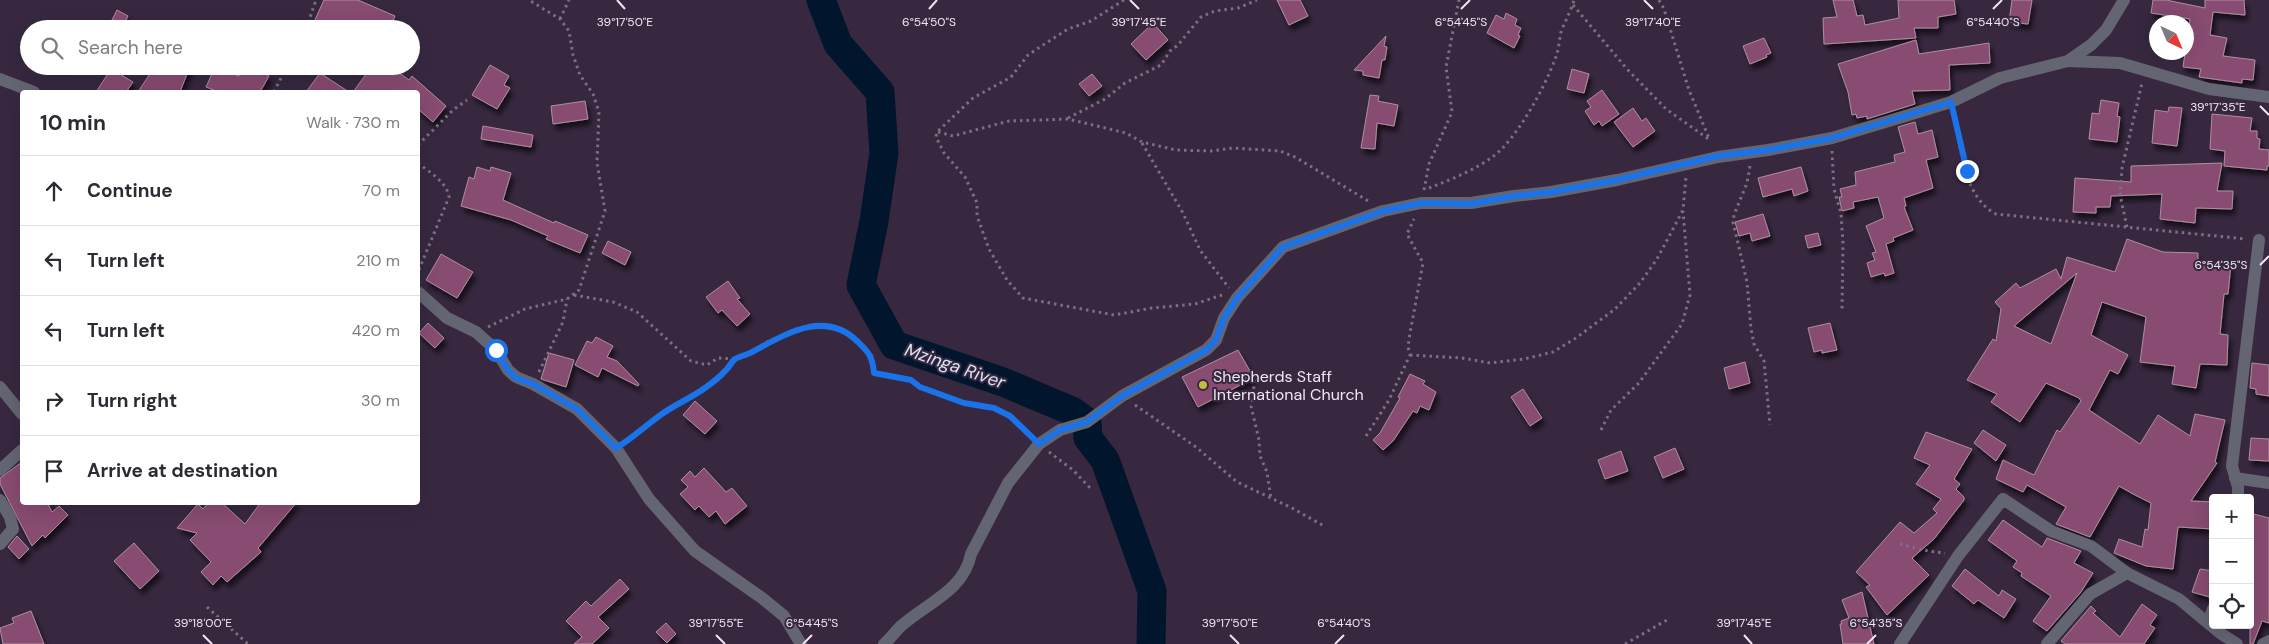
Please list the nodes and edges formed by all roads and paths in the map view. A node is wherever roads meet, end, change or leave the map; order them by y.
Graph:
1 (316, 0) edge
2 (529, 0) edge
3 (569, 0) edge
4 (1124, 0) edge
5 (1257, 0) edge
6 (1459, 0) edge
7 (1574, 0) edge
8 (1659, 0) edge
9 (2124, 0) edge
10 (1573, 5) junction
11 (560, 19) junction
12 (309, 20) edge
13 (2068, 61) junction
14 (2145, 70) junction
15 (282, 75) edge
16 (0, 79) edge
17 (29, 90) edge
18 (275, 90) edge
19 (2269, 97) edge
20 (467, 100) dead end
21 (1951, 102) junction
22 (1068, 119) junction
23 (937, 132) junction
24 (1832, 138) junction
25 (1710, 140) junction
26 (1142, 142) junction
27 (420, 143) edge
28 (1752, 152) junction
29 (1718, 156) junction
30 (1687, 164) junction
31 (420, 165) edge
32 (1422, 196) junction
33 (1683, 210) junction
34 (1383, 211) junction
35 (2127, 227) junction
36 (2259, 240) joint
37 (420, 267) edge
38 (420, 294) edge
39 (574, 295) junction
40 (566, 299) junction
41 (1842, 311) dead end
42 (476, 332) junction
43 (1410, 355) junction
44 (734, 359) junction
45 (1255, 380) dead end
46 (533, 384) junction
47 (0, 387) edge
48 (1122, 396) junction
49 (20, 412) edge
50 (1770, 425) dead end
51 (1600, 430) dead end
52 (1366, 436) dead end
53 (1039, 444) junction
54 (616, 448) junction
55 (20, 452) edge
56 (0, 470) edge
57 (2235, 478) junction
58 (2269, 483) edge
59 (1092, 490) dead end
60 (2238, 494) edge
61 (0, 500) edge
62 (1271, 500) junction
63 (1324, 526) dead end
64 (0, 544) edge
65 (1900, 544) dead end
66 (1958, 556) junction
67 (2127, 573) junction
68 (207, 607) dead end
69 (1668, 620) dead end
70 (2208, 622) joint
71 (2269, 640) edge
72 (248, 644) edge
73 (801, 644) edge
74 (884, 644) edge
75 (1625, 644) edge
76 (1900, 644) edge
77 (2047, 644) edge
78 (2237, 644) edge
79 (2263, 644) edge

1 - 12 path
2 - 11 path
3 - 11 path
4 - 23 path
5 - 22 path
6 - 32 path
7 - 10 path
8 - 25 path
9 - 13 street
10 - 25 path
10 - 32 path
11 - 39 path
13 - 14 street
13 - 21 street
14 - 19 street
14 - 35 path
15 - 18 path
16 - 17 street
20 - 27 path
21 - 24 street
21 - 35 path
22 - 23 path
22 - 26 path
23 - 26 path
24 - 28 street
24 - 41 path
25 - 29 path
26 - 34 path
28 - 29 street
28 - 50 path
29 - 30 street
30 - 32 street
30 - 33 path
31 - 37 path
32 - 34 street
32 - 43 path
33 - 43 path
33 - 51 path
34 - 48 street
35 - 36 path
36 - 57 street
38 - 42 street
39 - 40 path
39 - 44 path
40 - 42 path
40 - 46 path
42 - 46 street
43 - 52 path
44 - 53 path
44 - 54 path
45 - 62 path
46 - 54 street
47 - 49 street
48 - 53 street
48 - 62 path
53 - 59 path
53 - 74 street
54 - 73 street
55 - 56 street
57 - 58 street
57 - 60 street
61 - 64 street
62 - 63 path
65 - 66 path
66 - 67 street
66 - 76 street
67 - 70 street
67 - 77 street
68 - 72 path
69 - 75 path
70 - 78 street
71 - 79 street

